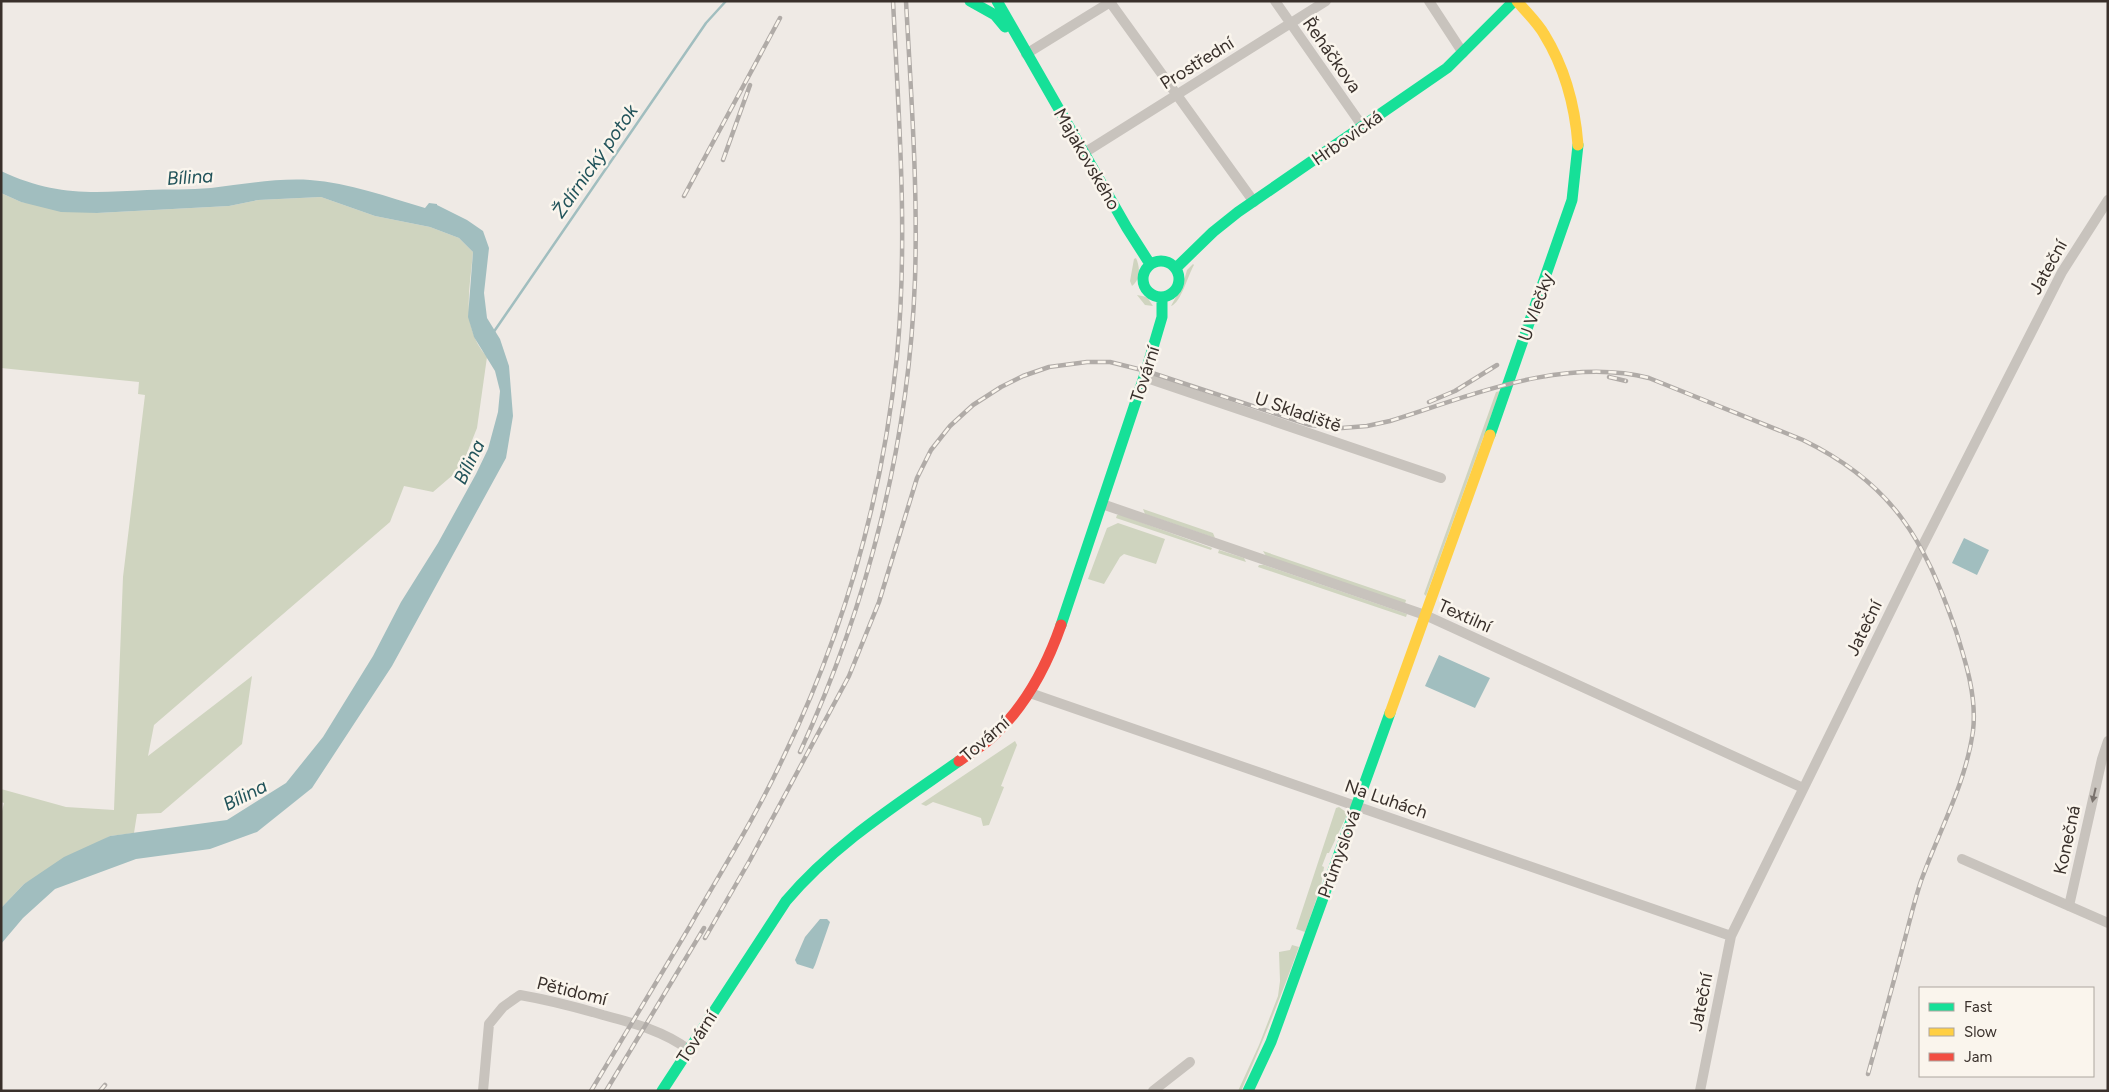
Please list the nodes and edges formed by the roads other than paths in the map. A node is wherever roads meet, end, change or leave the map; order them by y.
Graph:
1 (970, 1) edge
2 (997, 1) edge
3 (1275, 1) edge
4 (1326, 1) edge
5 (1429, 1) edge
6 (1516, 1) edge
7 (1111, 2) edge
8 (1291, 24) junction
9 (1463, 53) junction
10 (1026, 54) junction
11 (1177, 94) junction
12 (1363, 127) junction
13 (1084, 153) junction
14 (2108, 200) edge
15 (1254, 202) junction
16 (1150, 264) junction
17 (1176, 268) junction
18 (1162, 297) junction
19 (1144, 377) junction
20 (1441, 478) dead end
21 (1102, 504) junction
22 (1425, 615) junction
23 (1030, 693) junction
24 (2108, 741) edge
25 (1803, 788) junction
26 (1356, 806) junction
27 (1962, 859) dead end
28 (2069, 906) junction
29 (2108, 923) edge
30 (1731, 936) junction
31 (689, 1050) junction
32 (1190, 1062) dead end
33 (483, 1091) edge
34 (662, 1091) edge
35 (1154, 1091) edge
36 (1248, 1091) edge
37 (1700, 1091) edge

1 - 10 street, Majakovského
2 - 10 street, Majakovského
3 - 8 street, Řeháčkova
4 - 8 street, Prostřední
5 - 9 street
6 - 9 street, Hrbovická
6 - 22 street, U Vlečky
7 - 10 street
7 - 11 street
8 - 11 street, Prostřední
8 - 12 street, Řeháčkova
9 - 12 street, Hrbovická
10 - 13 street, Majakovského
11 - 13 street, Prostřední
11 - 15 street
12 - 15 street, Hrbovická
13 - 16 street, Majakovského
14 - 25 street, Jateční
15 - 17 street, Hrbovická
16 - 17 street
16 - 18 street
17 - 18 street
18 - 19 street, Tovární
19 - 20 street, U Skladiště
19 - 21 street, Tovární
21 - 22 street, Textilní
21 - 23 street, Tovární
22 - 25 street, Textilní
22 - 26 street, Průmyslová
23 - 26 street, Na Luhách
23 - 31 street, Tovární
24 -> 28 street, Konečná
25 - 30 street, Jateční
26 - 30 street, Na Luhách
26 - 36 street, Průmyslová
27 - 28 street
28 - 29 street
30 - 37 street, Jateční
31 - 33 street, Pětidomí
31 - 34 street, Tovární
32 - 35 street

